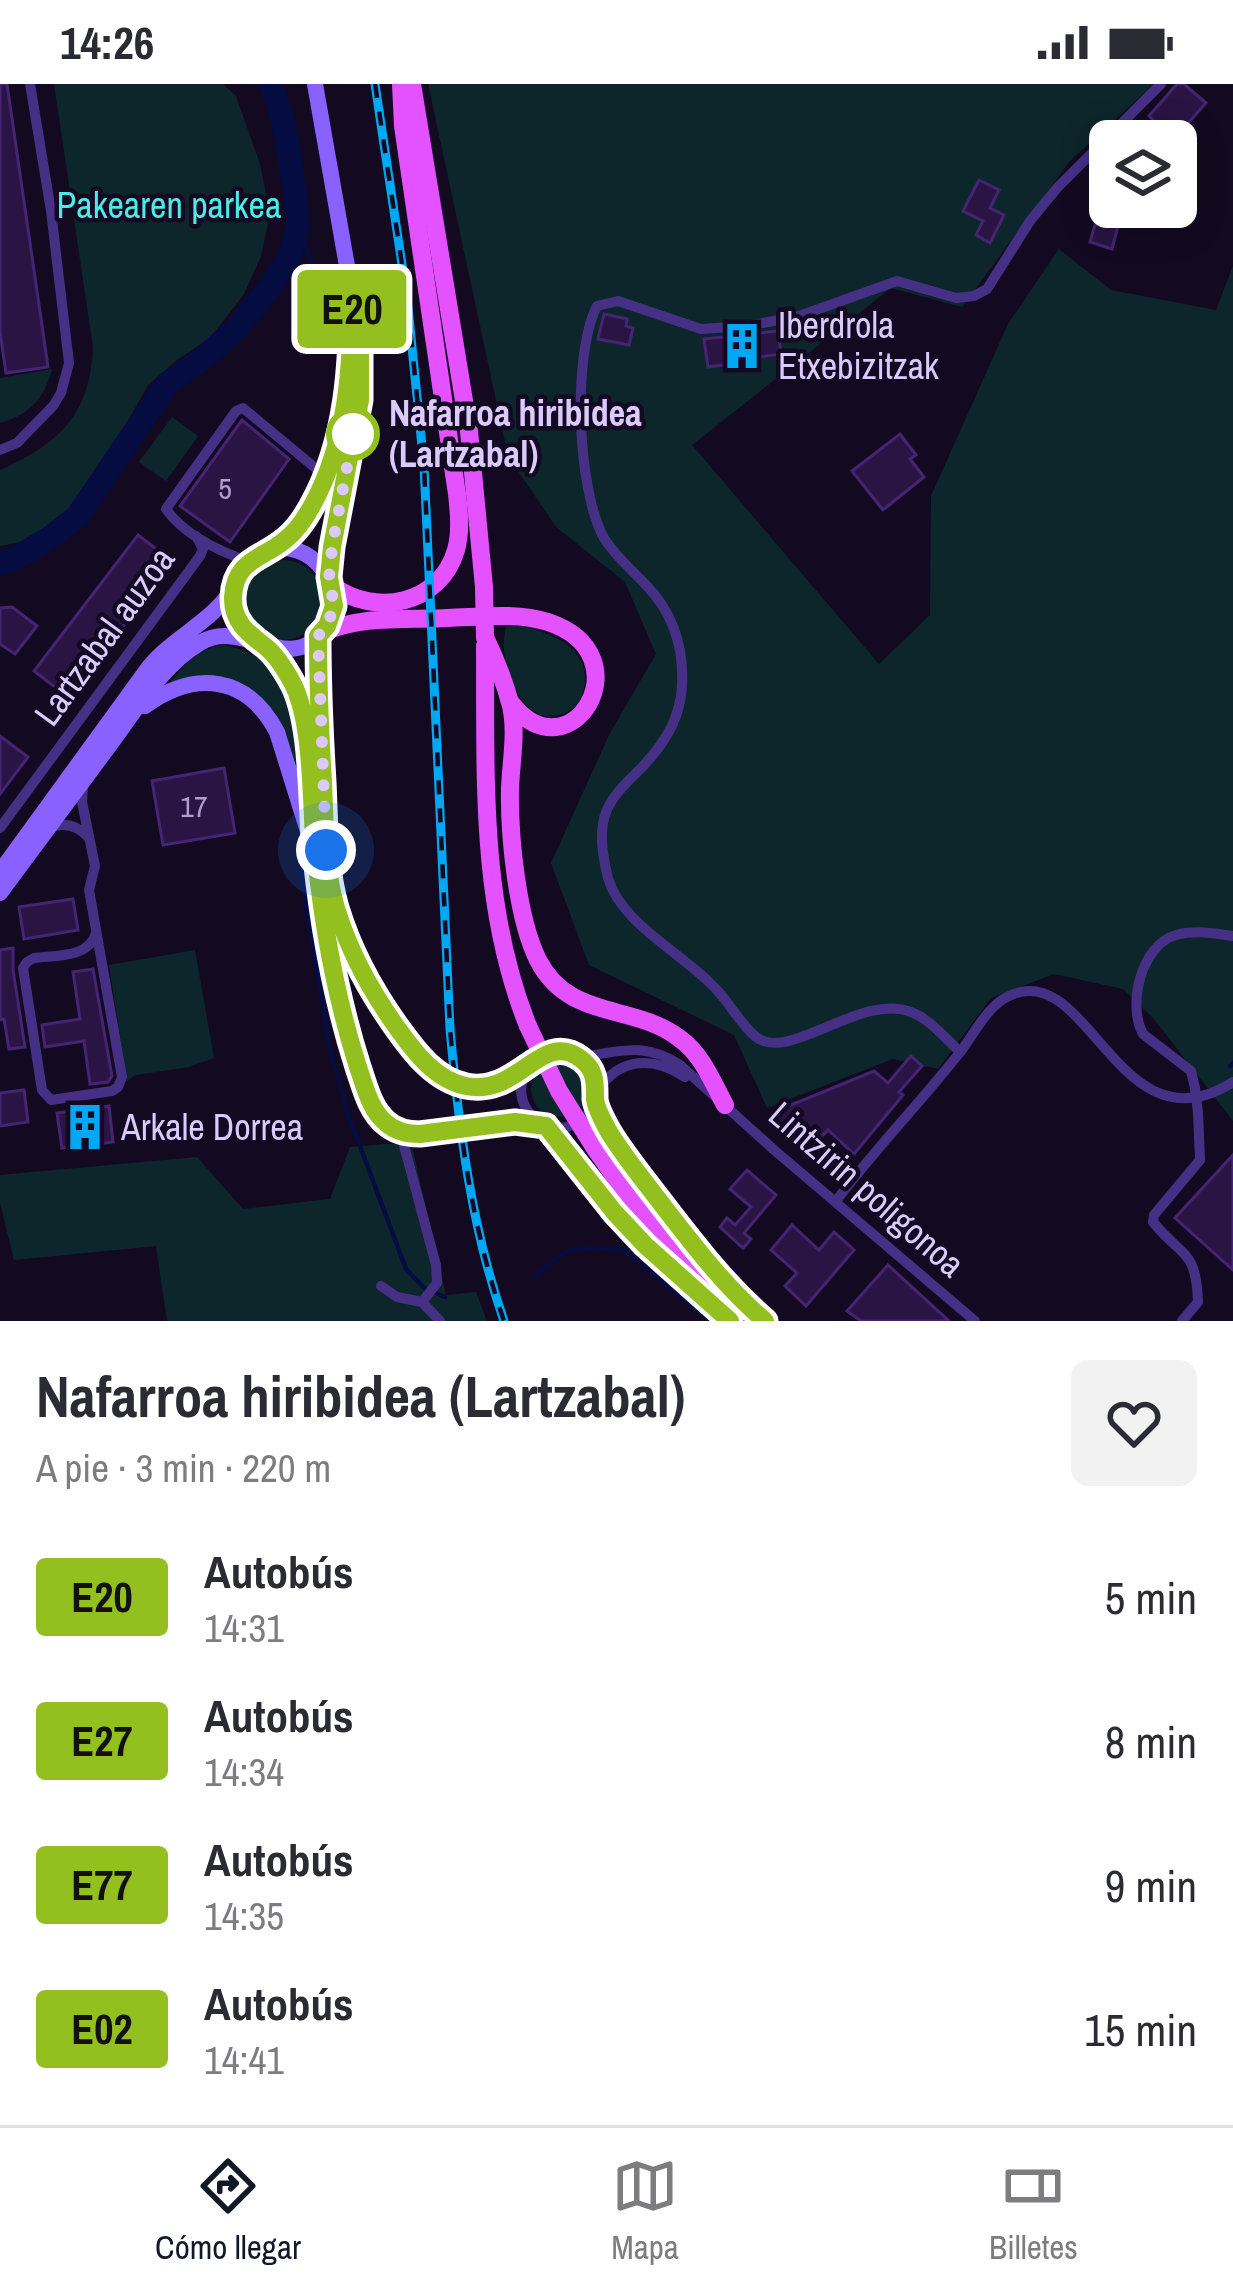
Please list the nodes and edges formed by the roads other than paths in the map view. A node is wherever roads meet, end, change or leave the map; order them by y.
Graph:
1 (30, 84) edge
2 (315, 84) edge
3 (401, 84) edge
4 (412, 84) edge
5 (1160, 84) edge
6 (352, 292) junction
7 (0, 450) edge
8 (325, 476) junction
9 (196, 536) junction
10 (271, 550) junction
11 (250, 562) junction
12 (331, 581) junction
13 (235, 586) junction
14 (319, 635) junction
15 (485, 637) junction
16 (259, 643) junction
17 (510, 703) junction
18 (126, 722) junction
19 (86, 777) junction
20 (0, 828) edge
21 (48, 829) junction
22 (90, 840) junction
23 (316, 857) junction
24 (0, 872) edge
25 (0, 893) edge
26 (96, 933) junction
27 (1233, 936) edge
28 (960, 1052) junction
29 (578, 1057) junction
30 (431, 1067) tunnel mouth
31 (526, 1069) junction
32 (1233, 1082) edge
33 (476, 1087) tunnel mouth
34 (596, 1098) junction
35 (723, 1103) junction
36 (480, 1125) tunnel mouth
37 (543, 1125) junction
38 (406, 1133) junction
39 (430, 1133) tunnel mouth
40 (836, 1201) junction
41 (381, 1286) dead end
42 (424, 1298) junction
43 (440, 1321) edge
44 (730, 1321) edge
45 (748, 1321) edge
46 (765, 1321) edge
47 (975, 1321) edge
48 (1182, 1321) edge

1 - 7 street
2 - 6 main road
3 - 12 main road
4 - 15 main road, bridge
5 - 28 street
6 - 8 main road
6 - 12 main road
8 - 9 street, Lartzabal auzoa
8 - 10 main road
9 - 11 street, Lartzabal auzoa
9 - 20 street, Lartzabal auzoa
10 - 11 main road
10 - 12 main road
11 - 13 main road
12 - 14 main road
13 - 16 main road
13 - 24 main road
14 - 16 main road
14 - 17 main road
14 - 30 street
15 - 17 main road
15 - 45 main road, bridge
16 - 18 main road
16 - 23 street
17 - 35 main road
18 - 19 main road
18 - 23 main road
19 - 21 main road
19 - 22 street
21 - 22 street
21 - 25 main road
22 - 26 street
23 - 38 street
26 - 26 street
27 - 48 street, bridge
28 - 32 street
28 - 40 street
29 - 31 street
29 - 34 street
29 - 35 street, Lintzirin poligonoa
31 - 33 street
31 - 37 street
34 - 35 street, Lintzirin poligonoa
34 - 37 street
34 - 46 main road
35 - 40 street, Lintzirin poligonoa
36 - 37 street
37 - 44 main road
38 - 39 street
38 - 42 street
40 - 47 street, Lintzirin poligonoa
41 - 42 street
42 - 43 street

